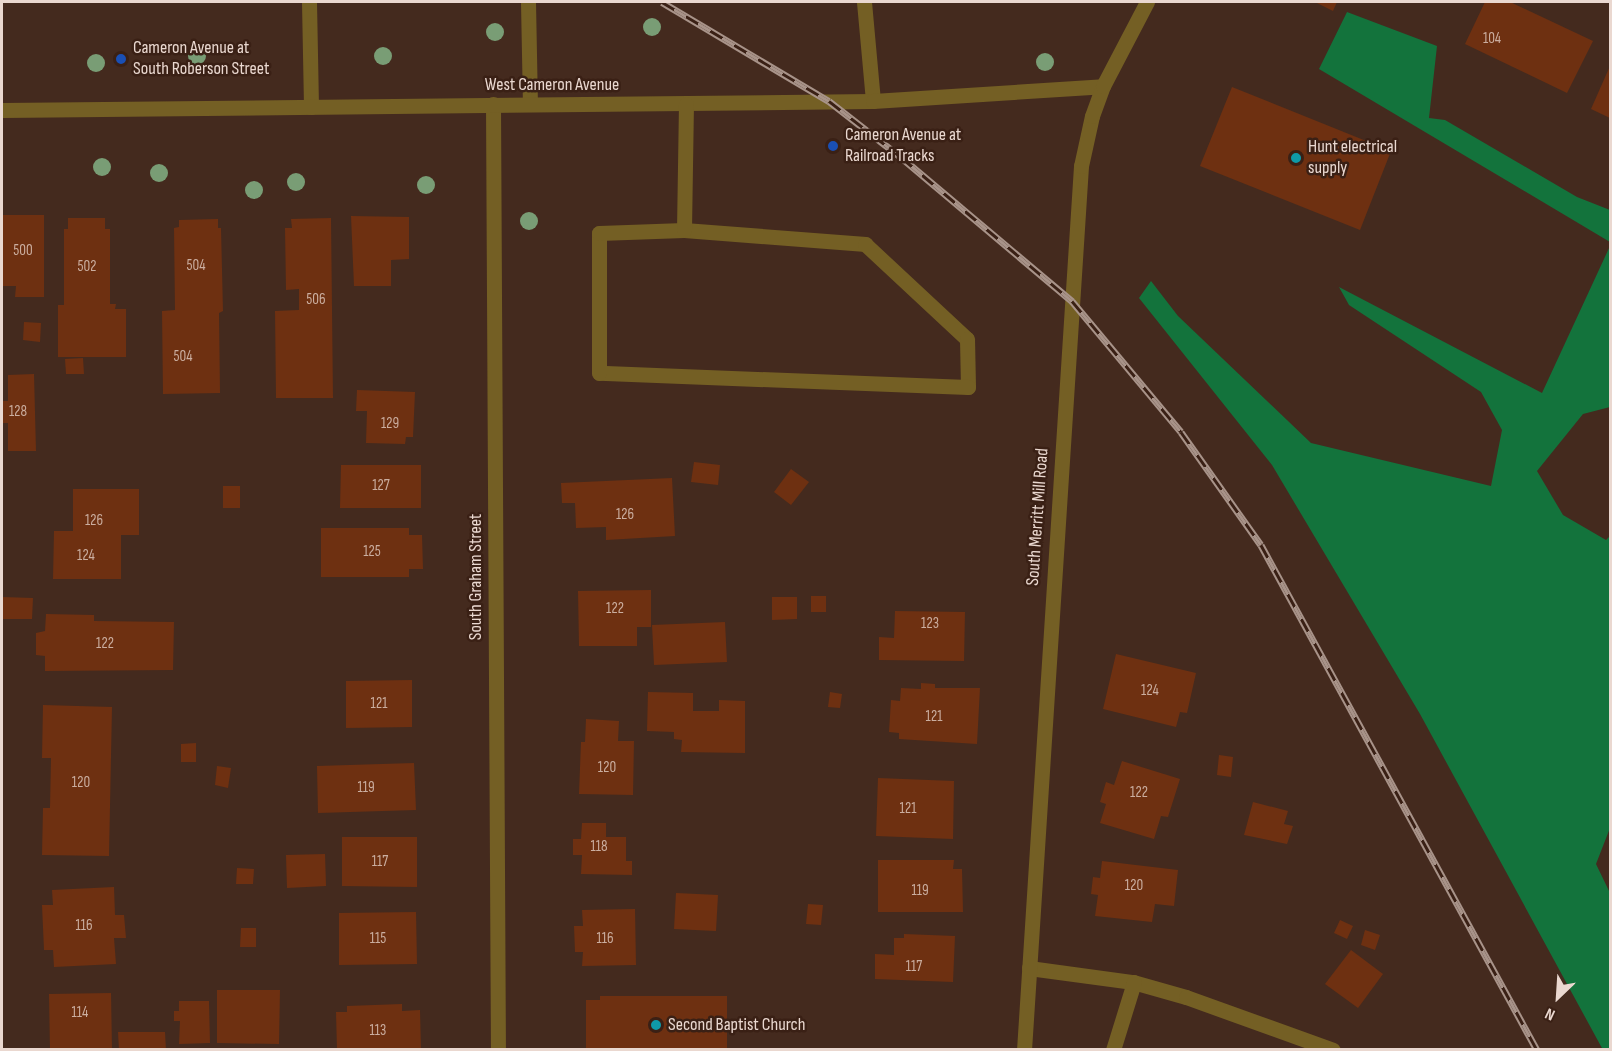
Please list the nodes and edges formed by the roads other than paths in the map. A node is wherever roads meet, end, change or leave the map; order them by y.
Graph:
1 (309, 2) edge
2 (528, 2) edge
3 (864, 2) edge
4 (1147, 2) edge
5 (1102, 86) junction
6 (873, 101) junction
7 (530, 103) junction
8 (493, 104) junction
9 (686, 104) junction
10 (311, 106) junction
11 (2, 110) edge
12 (684, 230) junction
13 (1029, 968) junction
14 (1134, 982) junction
15 (498, 1050) edge
16 (1024, 1050) edge
17 (1113, 1050) edge
18 (1333, 1050) edge

1 - 10 street
2 - 7 street
3 - 6 street
4 - 5 street, South Merritt Mill Road
5 - 6 street, West Cameron Avenue
5 - 13 street, South Merritt Mill Road
6 - 9 street, West Cameron Avenue
7 - 8 street, West Cameron Avenue
7 - 9 street, West Cameron Avenue
8 - 10 street, West Cameron Avenue
8 - 15 street, South Graham Street
9 - 12 street
10 - 11 street, West Cameron Avenue
12 - 12 street
13 - 14 street
13 - 16 street, South Merritt Mill Road
14 - 17 street
14 - 18 street

